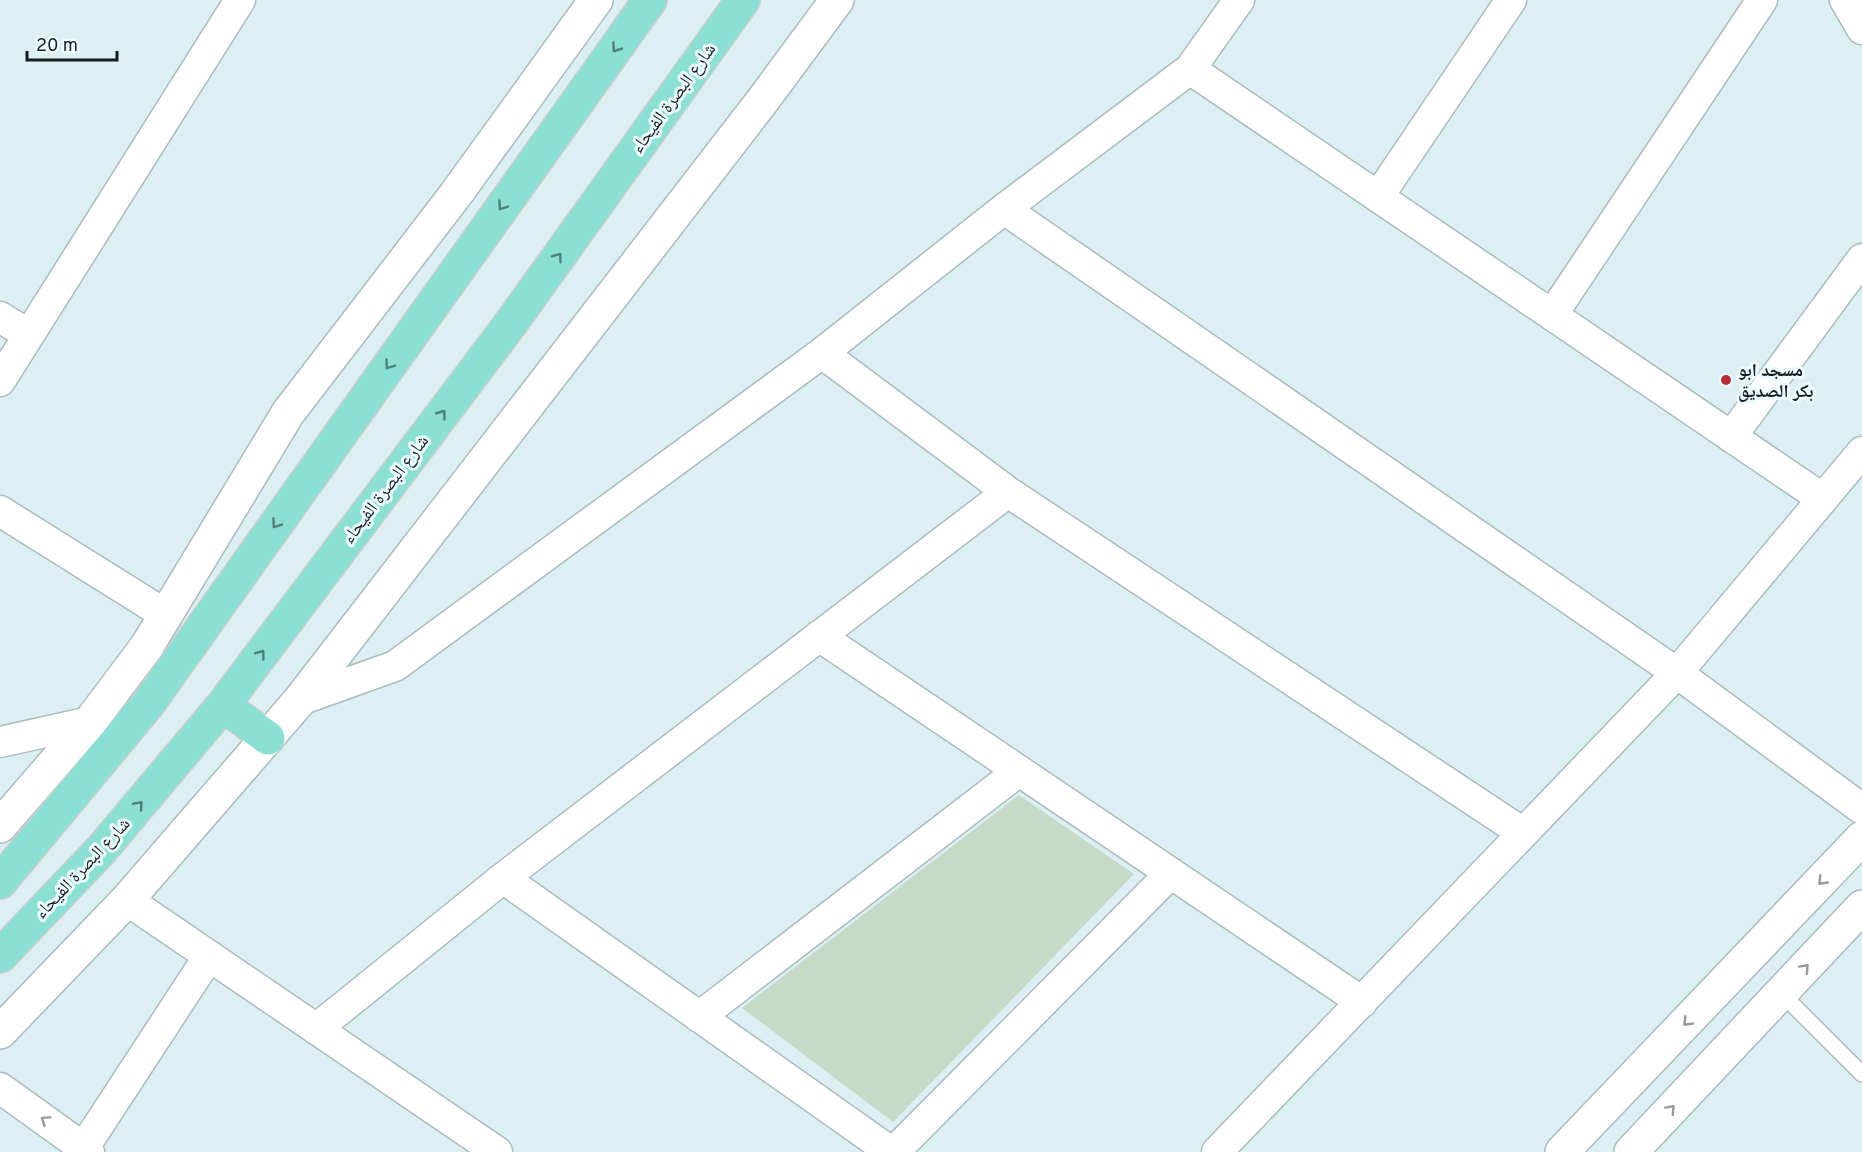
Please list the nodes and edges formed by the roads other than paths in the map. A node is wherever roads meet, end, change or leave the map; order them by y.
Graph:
1 (240, 0) edge
2 (596, 0) edge
3 (650, 0) edge
4 (743, 0) edge
5 (837, 0) edge
6 (1239, 0) edge
7 (1511, 0) edge
8 (1762, 0) edge
9 (1845, 0) edge
10 (1862, 29) edge
11 (1190, 69) junction
12 (1378, 197) junction
13 (1004, 209) junction
14 (1862, 259) edge
15 (1552, 315) junction
16 (0, 317) edge
17 (29, 335) junction
18 (822, 353) junction
19 (0, 381) edge
20 (1731, 437) junction
21 (1862, 452) edge
22 (1008, 492) junction
23 (1823, 499) junction
24 (0, 511) edge
25 (166, 615) junction
26 (819, 636) junction
27 (1677, 673) junction
28 (300, 700) junction
29 (223, 705) junction
30 (90, 722) junction
31 (268, 738) junction
32 (0, 742) edge
33 (1019, 771) junction
34 (1862, 809) edge
35 (0, 826) edge
36 (1523, 833) junction
37 (1862, 838) edge
38 (1171, 873) junction
39 (503, 878) junction
40 (0, 882) edge
41 (127, 900) junction
42 (1862, 907) edge
43 (0, 956) edge
44 (209, 956) junction
45 (1781, 993) junction
46 (1362, 1002) junction
47 (699, 1017) junction
48 (316, 1029) junction
49 (0, 1032) edge
50 (1862, 1074) edge
51 (0, 1088) edge
52 (84, 1151) edge
53 (497, 1152) edge
54 (892, 1152) edge
55 (1217, 1152) edge
56 (1562, 1152) edge
57 (1631, 1152) edge

1 - 17 street
2 - 25 main road
3 -> 40 highway
29 -> 4 highway, شارع البصرة الفيحاء
5 - 28 main road
6 - 11 street
7 - 12 street
8 - 15 street
9 - 10 street
11 - 12 street
11 - 13 street
12 - 15 street
13 - 18 street
13 - 27 street
14 - 20 street
15 - 20 street
16 - 17 street
17 - 19 street
18 - 22 street
18 - 28 street
20 - 23 street
21 - 23 street
22 - 26 street
22 - 36 street
23 - 27 street
24 - 25 street
25 - 30 main road
26 - 33 street
26 - 39 street
27 - 34 street
27 - 36 street
28 - 31 main road
29 - 31 highway
43 -> 29 highway, شارع البصرة الفيحاء
30 - 32 street
30 - 35 main road
31 - 41 main road
33 - 38 street
33 - 47 street
36 - 46 street
37 -> 56 main road
38 - 46 street
38 - 54 street
39 - 47 street
39 - 48 street
41 - 44 street
41 - 49 main road
45 -> 42 main road
44 - 48 street
44 - 52 street
45 - 50 lane
57 -> 45 main road
46 - 55 street
47 - 54 street
48 - 53 street
52 -> 51 street

